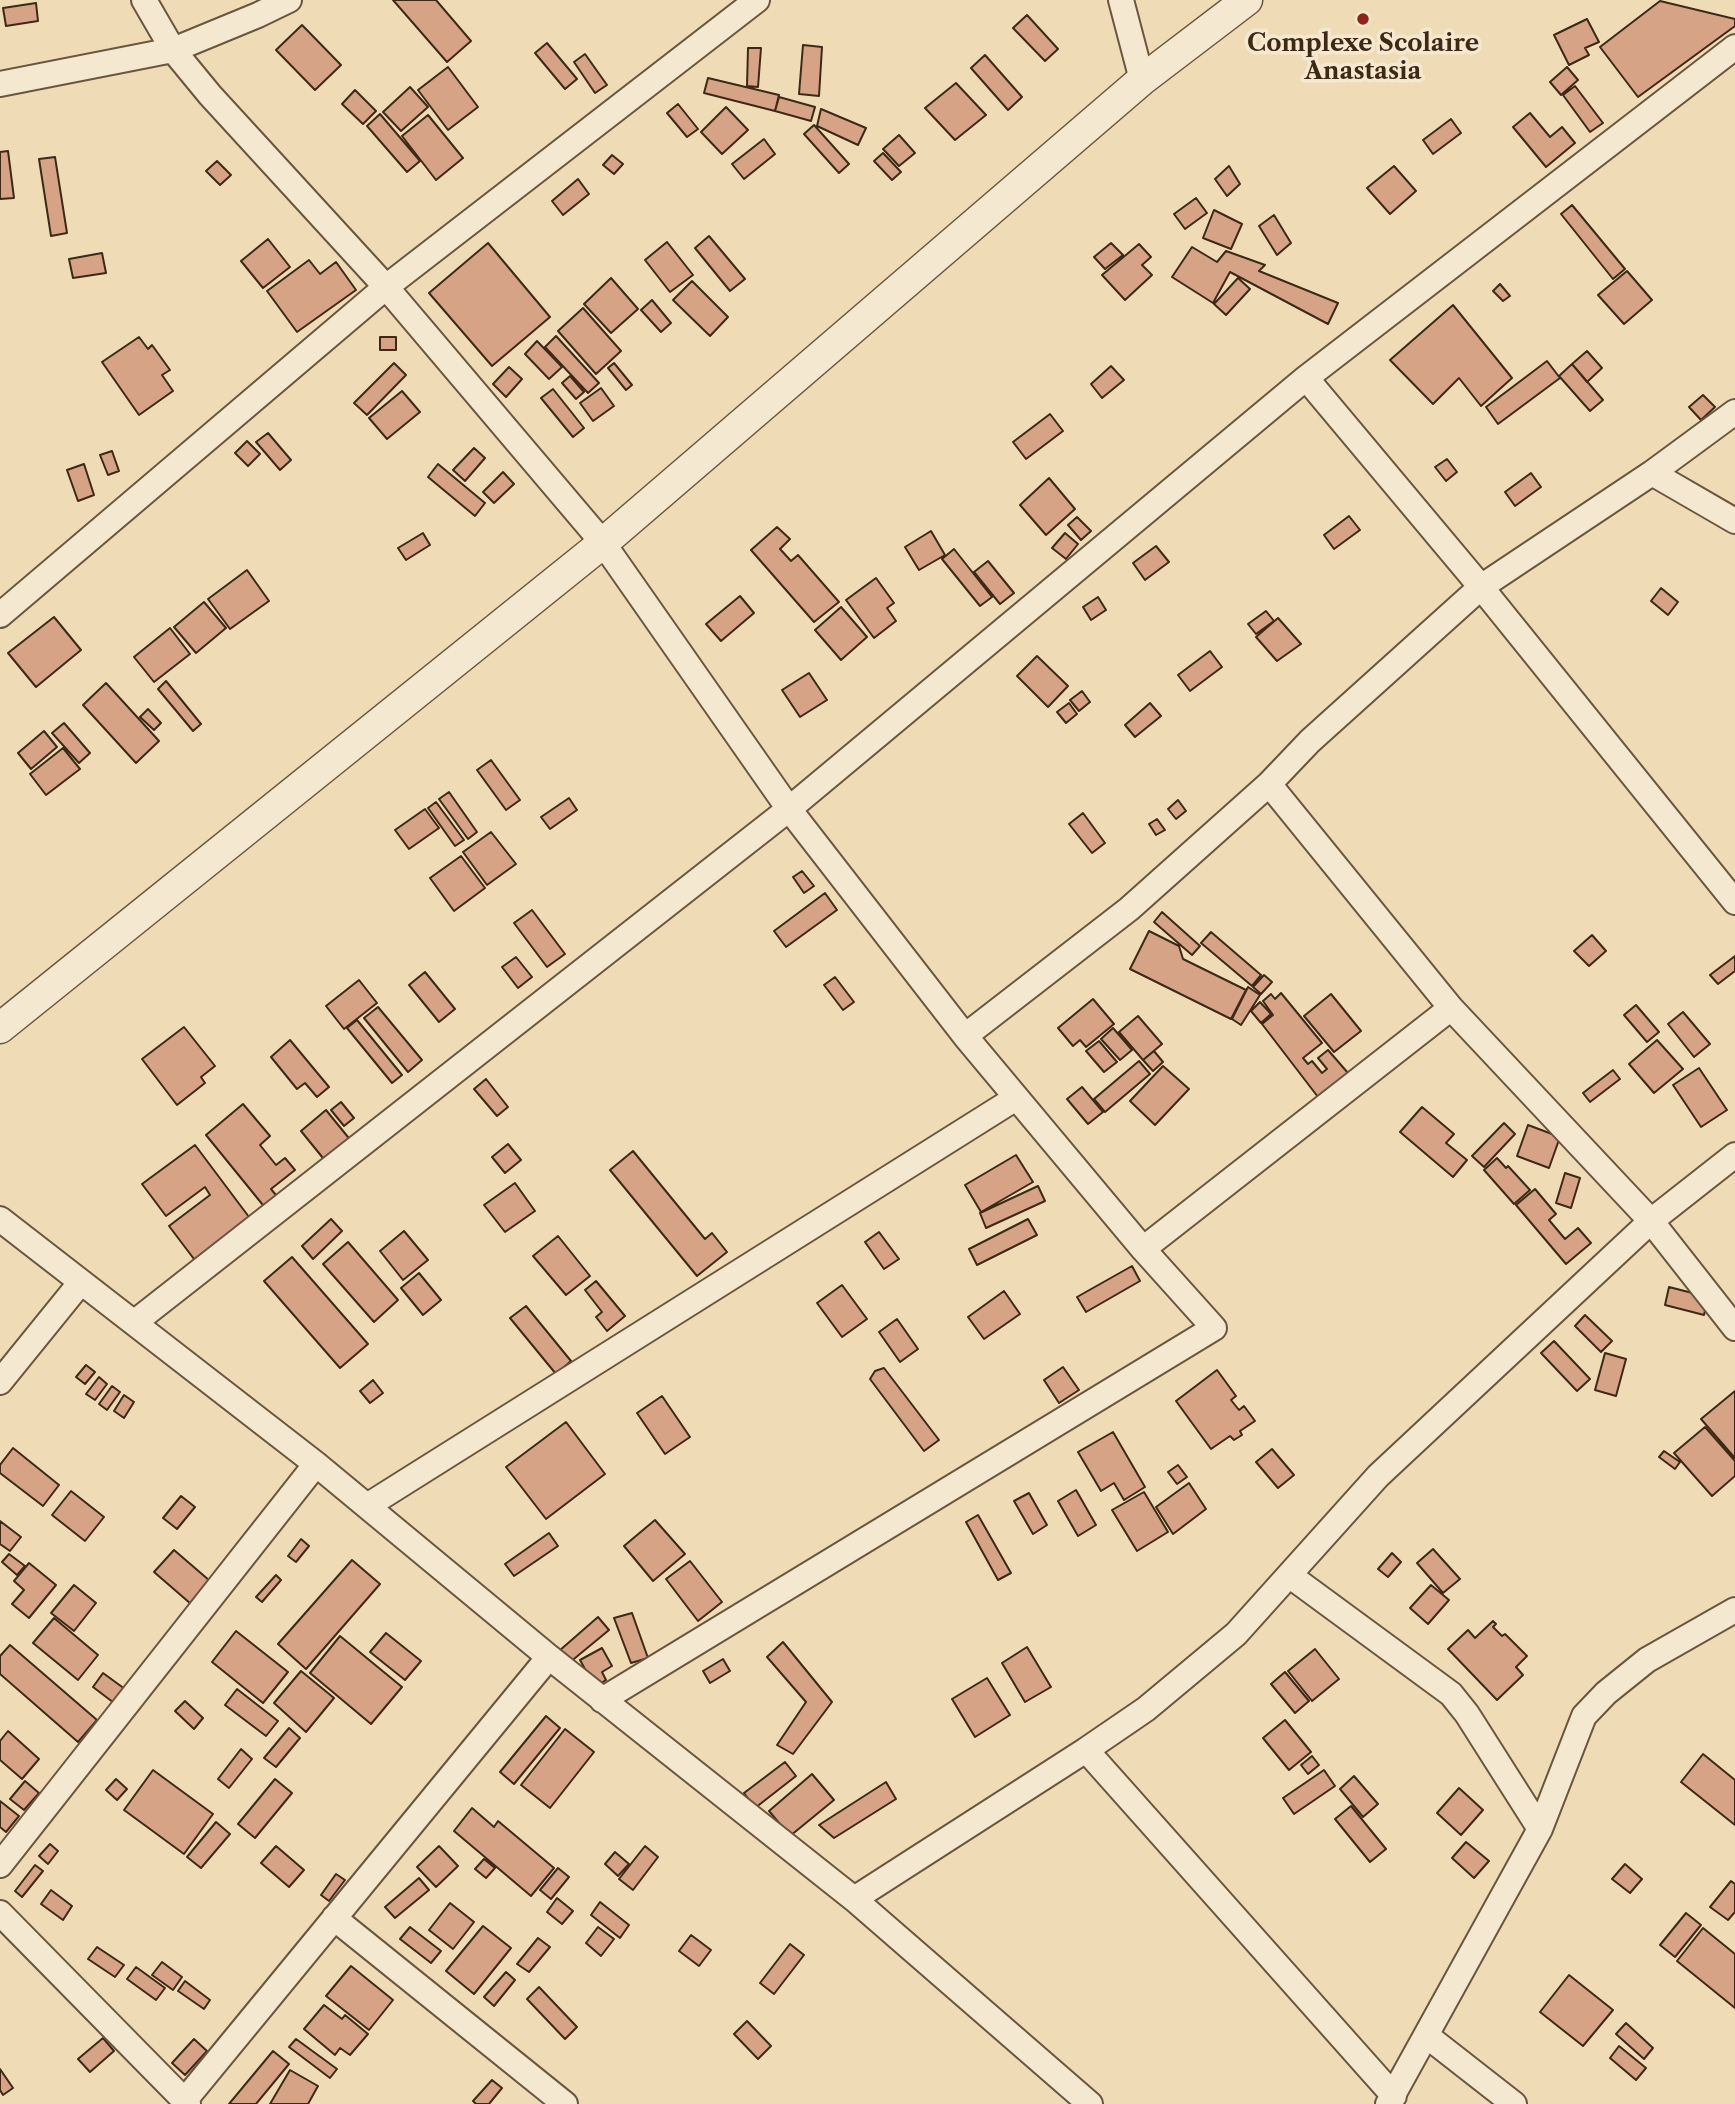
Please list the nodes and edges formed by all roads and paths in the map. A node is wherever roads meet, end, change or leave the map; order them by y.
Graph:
1 (144, 0) edge
2 (289, 0) edge
3 (757, 0) edge
4 (1121, 0) edge
5 (1247, 0) edge
6 (1735, 47) edge
7 (173, 50) junction
8 (1142, 80) junction
9 (0, 84) edge
10 (386, 287) junction
11 (1306, 378) junction
12 (1735, 412) edge
13 (1653, 473) junction
14 (1735, 521) edge
15 (603, 543) junction
16 (1481, 587) junction
17 (0, 615) edge
18 (1269, 783) junction
19 (789, 810) junction
20 (1735, 902) edge
21 (1451, 1008) junction
22 (0, 1028) edge
23 (965, 1036) junction
24 (1016, 1098) junction
25 (1735, 1154) edge
26 (0, 1219) edge
27 (1651, 1221) junction
28 (1143, 1249) junction
29 (81, 1282) junction
30 (135, 1322) junction
31 (1735, 1328) edge
32 (0, 1382) edge
33 (316, 1464) junction
34 (367, 1506) junction
35 (1289, 1574) junction
36 (1735, 1610) edge
37 (549, 1657) junction
38 (602, 1700) junction
39 (1086, 1750) junction
40 (1540, 1829) junction
41 (0, 1865) edge
42 (854, 1899) junction
43 (0, 1913) edge
44 (334, 1918) junction
45 (1427, 2036) junction
46 (1391, 2100) edge
47 (187, 2102) edge
48 (565, 2104) edge
49 (1090, 2104) edge
50 (1514, 2104) edge

1 - 7 street
2 - 7 street
3 - 10 street
4 - 8 street
5 - 8 street
6 - 11 street
7 - 9 street
7 - 10 street
8 - 15 street
10 - 15 street
10 - 17 street
11 - 16 street
11 - 19 street
12 - 13 street
13 - 14 street
13 - 16 street
15 - 19 street
15 - 22 street
16 - 18 street
16 - 20 street
18 - 21 street
18 - 23 street
19 - 23 street
19 - 30 street
21 - 27 street
21 - 28 street
23 - 24 street
24 - 28 street
24 - 34 street
25 - 27 street
26 - 29 street
27 - 31 street
27 - 35 street
28 - 38 street
29 - 30 street
29 - 32 street
30 - 33 street
33 - 34 street
33 - 41 street
34 - 37 street
35 - 39 street
35 - 40 street
36 - 40 street
37 - 38 street
37 - 44 street
38 - 42 street
39 - 42 street
39 - 46 street
40 - 45 street
42 - 49 street
43 - 47 street
44 - 47 street
44 - 48 street
45 - 46 street
45 - 50 street

